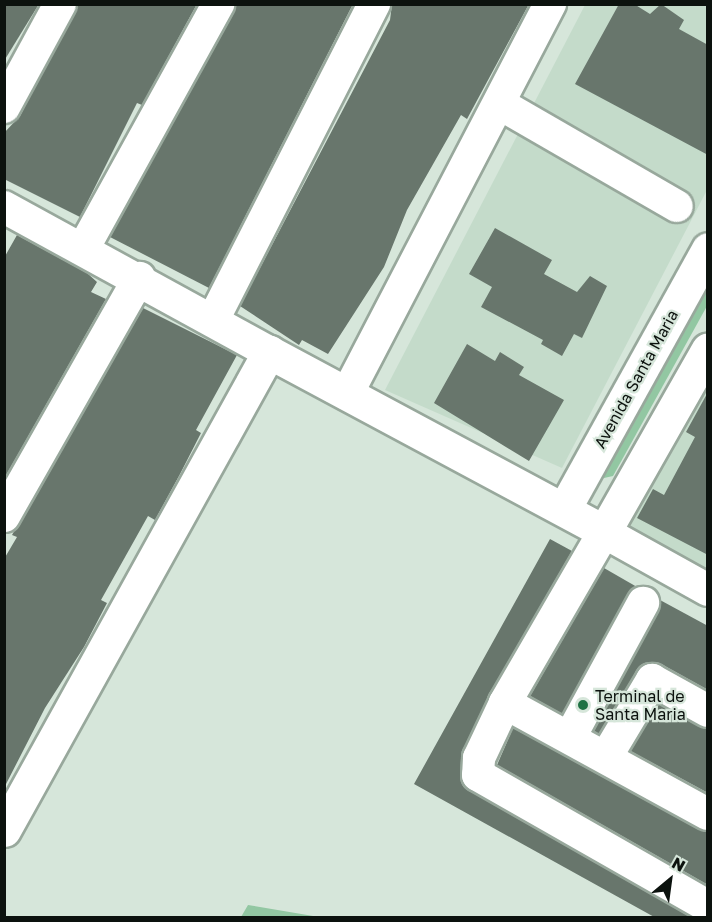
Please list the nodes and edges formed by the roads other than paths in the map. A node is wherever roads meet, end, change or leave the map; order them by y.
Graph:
1 (60, 4) edge
2 (218, 4) edge
3 (374, 4) edge
4 (549, 4) edge
5 (500, 104) junction
6 (4, 107) edge
7 (677, 206) dead end
8 (6, 211) edge
9 (83, 249) junction
10 (708, 249) edge
11 (139, 278) junction
12 (213, 320) junction
13 (708, 349) edge
14 (269, 352) junction
15 (347, 394) junction
16 (564, 509) junction
17 (4, 516) edge
18 (604, 532) junction
19 (708, 590) edge
20 (643, 603) dead end
21 (505, 703) junction
22 (708, 711) edge
23 (570, 737) junction
24 (606, 756) junction
25 (708, 813) edge
26 (4, 830) edge
27 (708, 906) edge

1 - 6 street
2 - 9 street
3 - 12 street
4 - 5 street
5 - 7 street
5 - 15 street
8 - 9 street
9 - 11 street
10 - 16 main road, Avenida Santa Maria
11 - 12 street
11 - 17 street
12 - 14 street
13 - 18 main road
14 - 15 main road
14 - 26 main road
15 - 16 main road
16 - 18 main road
18 - 19 street
18 - 21 street
20 - 23 street
21 - 23 street
21 - 27 street
22 - 24 street
23 - 24 street
24 - 25 street

